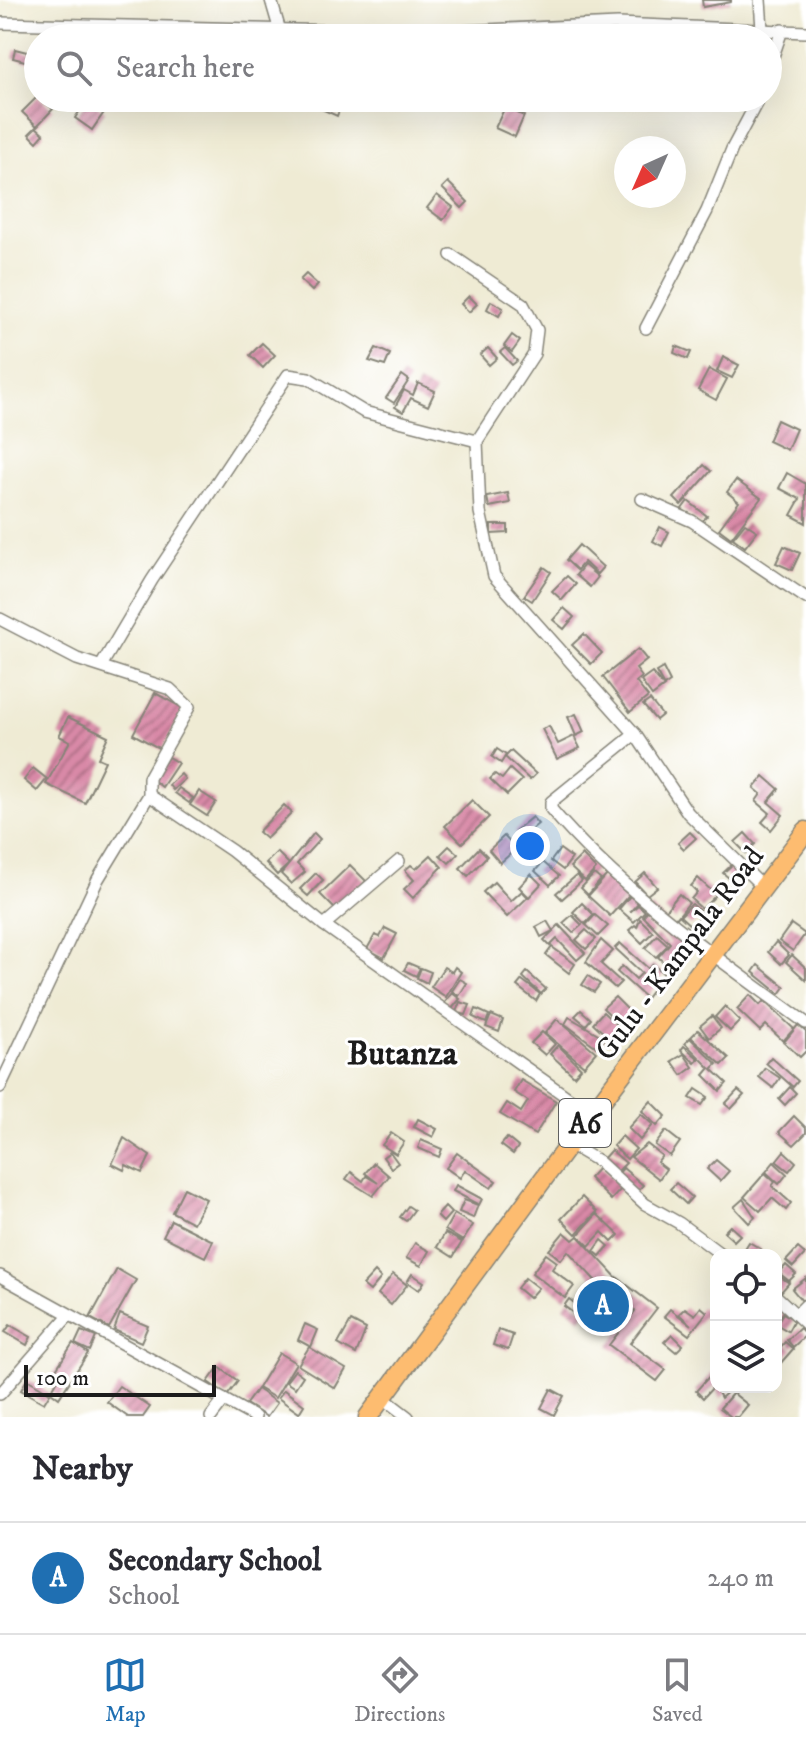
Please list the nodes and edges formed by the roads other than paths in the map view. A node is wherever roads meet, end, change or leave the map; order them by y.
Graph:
1 (271, 0) edge
2 (760, 0) edge
3 (0, 23) edge
4 (35, 24) edge
5 (278, 24) edge
6 (762, 24) edge
7 (782, 30) edge
8 (806, 32) edge
9 (752, 112) edge
10 (451, 255) dead end
11 (646, 328) dead end
12 (477, 441) junction
13 (642, 499) dead end
14 (806, 598) edge
15 (0, 619) edge
16 (101, 666) junction
17 (635, 734) junction
18 (149, 795) junction
19 (806, 831) edge
20 (399, 861) dead end
21 (764, 888) junction
22 (324, 925) junction
23 (714, 955) junction
24 (806, 1023) edge
25 (0, 1087) edge
26 (591, 1114) junction
27 (569, 1144) junction
28 (714, 1249) edge
29 (0, 1276) edge
30 (782, 1299) edge
31 (801, 1310) edge
32 (69, 1315) junction
33 (806, 1324) edge
34 (0, 1394) edge
35 (382, 1397) junction
36 (224, 1400) junction
37 (211, 1417) edge
38 (255, 1417) edge
39 (368, 1417) edge
40 (408, 1417) edge

1 - 5 street
2 - 6 street
3 - 4 street
7 - 8 street
9 - 11 street
10 - 12 street
12 - 16 street
12 - 17 street
13 - 14 street
15 - 16 street
16 - 18 street
17 - 21 street
17 - 23 street
18 - 22 street
18 - 25 street
19 - 21 main road, Gulu - Kampala Road / A6
20 - 22 street
21 - 23 main road, Gulu - Kampala Road / A6
22 - 26 street
23 - 24 street
23 - 26 main road, Gulu - Kampala Road / A6
26 - 27 main road, Gulu - Kampala Road / A6
27 - 28 street
27 - 35 main road, Gulu - Kampala Road / A6
29 - 32 street
30 - 31 street
31 - 33 street
32 - 34 street
32 - 36 street
35 - 39 main road, Gulu - Kampala Road / A6
35 - 40 street
36 - 37 street
36 - 38 street

